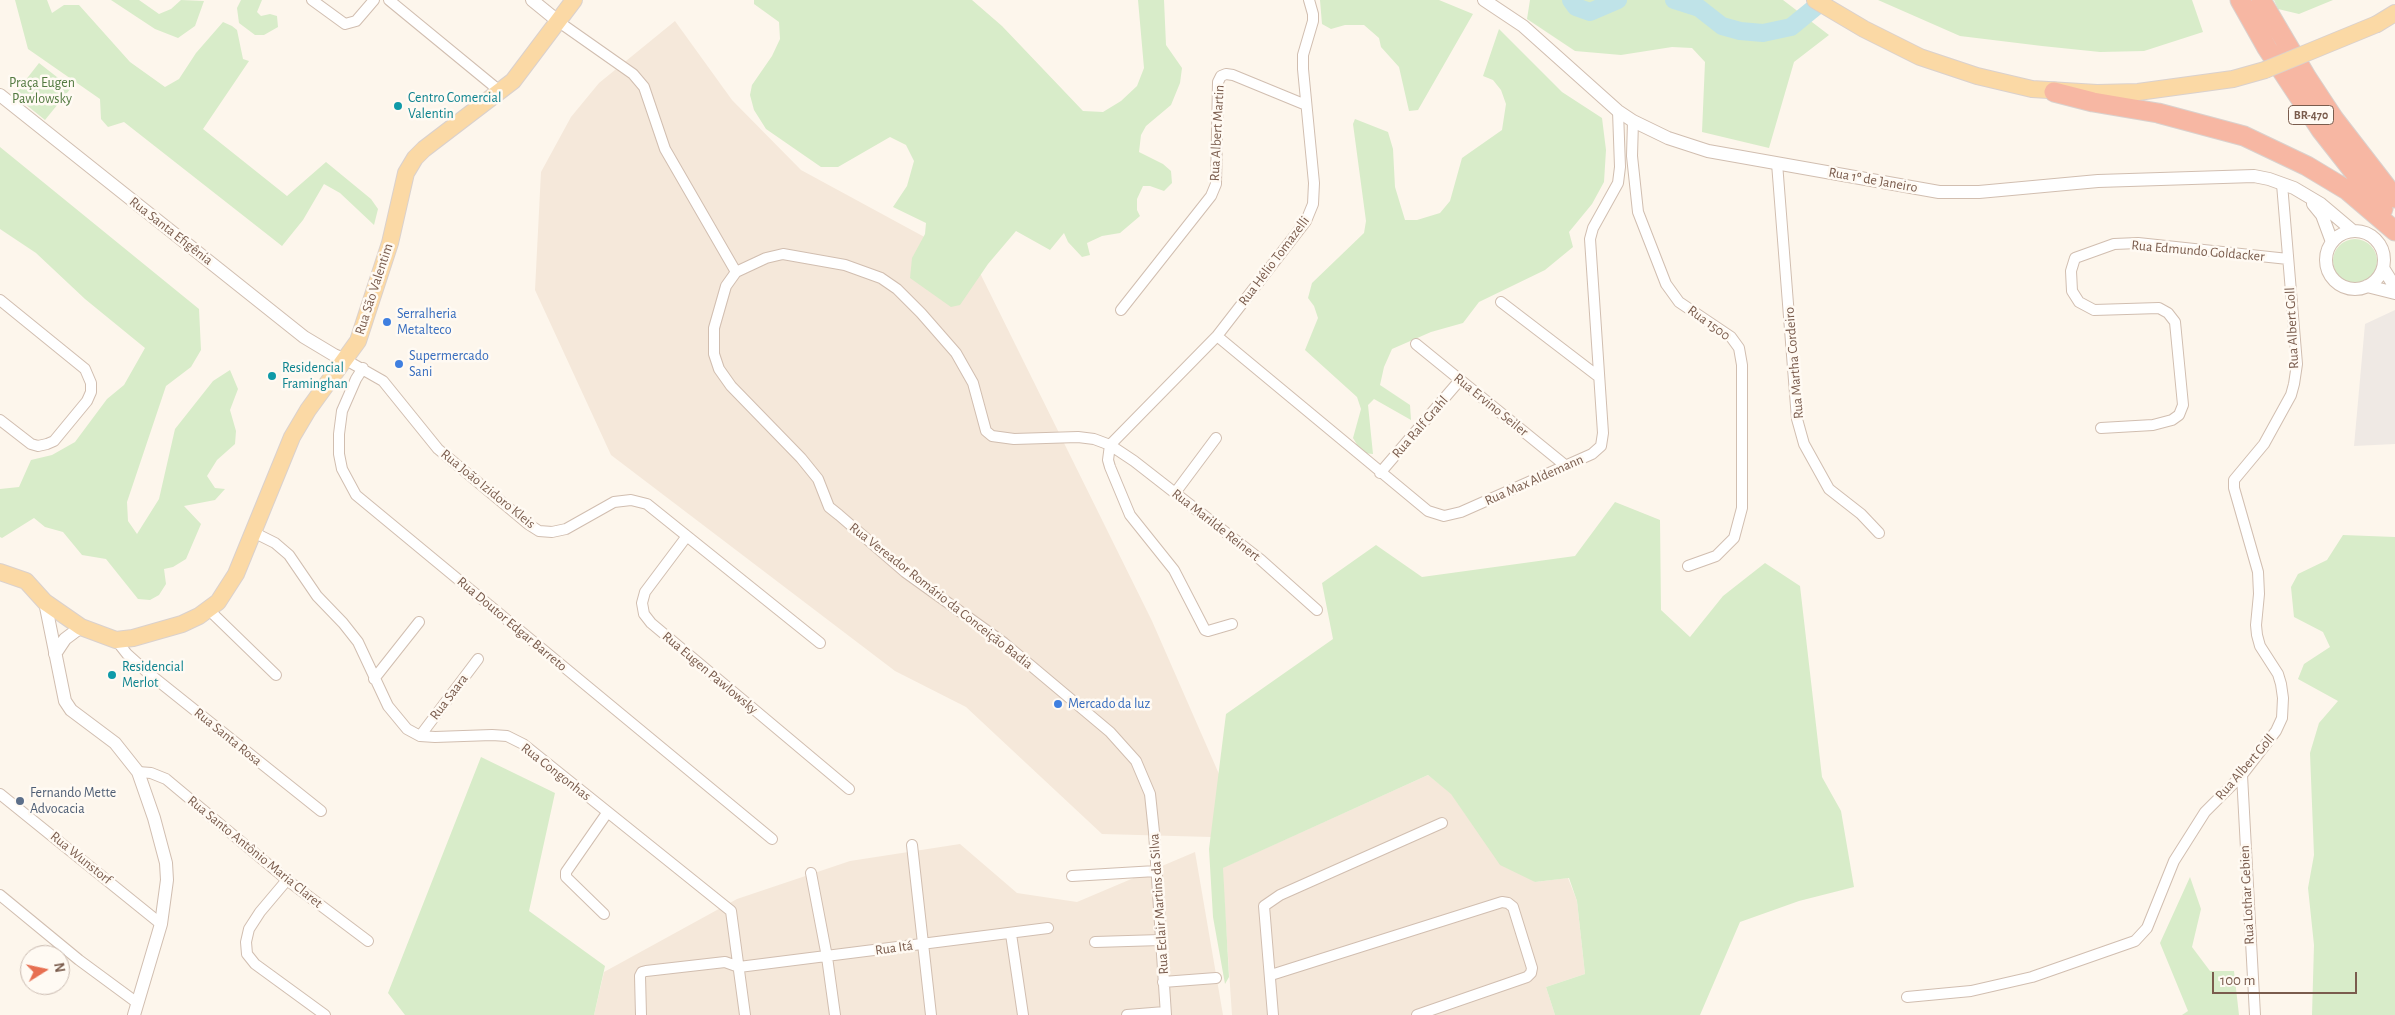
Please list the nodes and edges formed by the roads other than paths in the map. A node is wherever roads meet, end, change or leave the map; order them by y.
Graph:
1 (312, 0) edge
2 (374, 0) edge
3 (389, 0) edge
4 (532, 0) edge
5 (574, 0) edge
6 (1309, 0) edge
7 (1484, 0) edge
8 (1815, 0) edge
9 (2240, 0) edge
10 (2261, 0) edge
11 (2395, 13) edge
12 (559, 22) junction
13 (501, 92) junction
14 (2054, 92) junction
15 (0, 95) edge
16 (1306, 105) junction
17 (1618, 111) junction
18 (1633, 121) junction
19 (1777, 163) junction
20 (2282, 184) junction
21 (2307, 196) junction
22 (2395, 198) edge
23 (2353, 231) junction
24 (2395, 232) edge
25 (2375, 239) junction
26 (2332, 242) junction
27 (2383, 254) junction
28 (2288, 259) junction
29 (2383, 268) junction
30 (736, 272) junction
31 (2367, 286) junction
32 (2395, 287) edge
33 (2395, 293) edge
34 (0, 300) edge
35 (1501, 302) dead end
36 (1121, 310) dead end
37 (1217, 336) junction
38 (1416, 344) dead end
39 (346, 360) junction
40 (363, 368) junction
41 (1599, 377) junction
42 (1460, 380) junction
43 (0, 420) edge
44 (2101, 428) dead end
45 (1216, 438) dead end
46 (1110, 445) junction
47 (1566, 466) junction
48 (1380, 473) junction
49 (1175, 493) junction
50 (253, 532) junction
51 (1879, 533) dead end
52 (687, 536) junction
53 (1688, 566) dead end
54 (0, 572) edge
55 (45, 602) junction
56 (208, 610) junction
57 (1318, 610) dead end
58 (419, 622) dead end
59 (1232, 624) dead end
60 (81, 627) junction
61 (116, 640) junction
62 (820, 642) dead end
63 (55, 654) junction
64 (478, 659) dead end
65 (276, 675) dead end
66 (374, 679) junction
67 (420, 736) junction
68 (138, 772) junction
69 (2242, 775) junction
70 (849, 789) dead end
71 (0, 794) edge
72 (1150, 794) joint
73 (321, 811) dead end
74 (607, 813) junction
75 (1442, 823) dead end
76 (772, 839) dead end
77 (912, 845) dead end
78 (1156, 872) junction
79 (811, 873) dead end
80 (1072, 876) dead end
81 (287, 880) junction
82 (0, 895) edge
83 (604, 914) dead end
84 (162, 924) junction
85 (1048, 928) dead end
86 (1011, 934) junction
87 (1161, 940) junction
88 (368, 941) dead end
89 (1095, 942) dead end
90 (923, 944) junction
91 (827, 957) junction
92 (740, 968) junction
93 (1271, 975) junction
94 (1216, 978) dead end
95 (1163, 982) junction
96 (1907, 997) dead end
97 (135, 1009) edge
98 (1165, 1013) edge
99 (325, 1015) edge
100 (641, 1015) edge
101 (746, 1015) edge
102 (835, 1015) edge
103 (931, 1015) edge
104 (1023, 1015) edge
105 (1127, 1015) edge
106 (1272, 1015) edge
107 (1417, 1015) edge
108 (2254, 1015) edge

1 - 2 street
3 - 13 street
4 - 12 street
5 - 12 main road, Rua São Valentim
6 - 16 street, Rua Hélio Tomazelli
7 - 17 street, Rua 1º de Janeiro
8 - 14 main road
9 - 24 highway, BR-470
10 - 22 highway, BR-470
11 - 14 main road, bridge
12 - 13 main road, Rua São Valentim
12 - 30 street
13 - 39 main road, Rua São Valentim
14 - 24 highway
15 - 39 street, Rua Santa Efigênia
16 - 36 street, Rua Albert Martin
16 - 37 street, Rua Hélio Tomazelli
17 - 18 street, Rua 1º de Janeiro
17 - 41 street, Rua Max Aldemann
18 - 19 street, Rua 1º de Janeiro
18 - 53 street, Rua 1500
19 - 20 street, Rua 1º de Janeiro
19 - 51 street, Rua Martha Cordeiro
20 - 21 street, Rua 1º de Janeiro
20 - 28 street, Rua Albert Goll
21 - 23 street, Rua 1º de Janeiro
21 - 26 street, Rua 1º de Janeiro
23 - 25 street
23 - 26 street
24 - 25 street
24 - 27 street
25 - 27 street
26 - 31 street
27 - 29 street
28 - 44 street, Rua Edmundo Goldacker
28 - 69 street, Rua Albert Goll
29 - 31 street
29 - 32 street
30 - 46 street
30 - 72 street, Rua Vereador Romário da Conceição Badia
31 - 33 street
34 - 43 street
35 - 41 street
37 - 46 street, Rua Hélio Tomazelli
37 - 48 street, Rua Max Aldemann
38 - 42 street, Rua Ervino Seiler
39 - 40 street, Rua João Izidoro Kleis
39 - 50 main road, Rua São Valentim
40 - 52 street, Rua João Izidoro Kleis
40 - 76 street, Rua Doutor Edgar Barreto
41 - 47 street, Rua Max Aldemann
42 - 47 street, Rua Ervino Seiler
42 - 48 street, Rua Ralf Grahl
45 - 49 street
46 - 49 street, Rua Marilde Reinert
46 - 59 street
47 - 48 street, Rua Max Aldemann
49 - 57 street, Rua Marilde Reinert
50 - 56 main road, Rua São Valentim
50 - 66 street
52 - 62 street, Rua João Izidoro Kleis
52 - 70 street, Rua Eugen Pawlowsky
54 - 55 main road, Rua São Valentim
55 - 60 main road, Rua São Valentim
55 - 63 street
56 - 61 main road, Rua São Valentim
56 - 65 street
58 - 66 street
60 - 61 main road, Rua São Valentim
60 - 63 street
61 - 73 street, Rua Santa Rosa
63 - 68 street
64 - 67 street, Rua Saara
66 - 67 street
67 - 74 street, Rua Congonhas
68 - 81 street, Rua Santo Antônio Maria Claret
68 - 84 street
69 - 96 street, Rua Albert Goll
69 - 108 street, Rua Lothar Gebien
71 - 84 street, Rua Wunstorf
72 - 78 street, Rua Eclair Martins da Silva
74 - 83 street
74 - 92 street, Rua Congonhas
75 - 93 street
77 - 90 street
78 - 80 street
78 - 87 street, Rua Eclair Martins da Silva
79 - 91 street
81 - 88 street, Rua Santo Antônio Maria Claret
81 - 99 street
82 - 97 street
84 - 97 street
85 - 86 street, Rua Itá
86 - 90 street, Rua Itá
86 - 104 street
87 - 89 street
87 - 95 street, Rua Eclair Martins da Silva
90 - 91 street, Rua Itá
90 - 103 street
91 - 92 street, Rua Itá
91 - 102 street
92 - 100 street, Rua Itá
92 - 101 street, Rua Congonhas
93 - 106 street
93 - 107 street
94 - 95 street
95 - 98 street, Rua Eclair Martins da Silva
98 - 105 street

